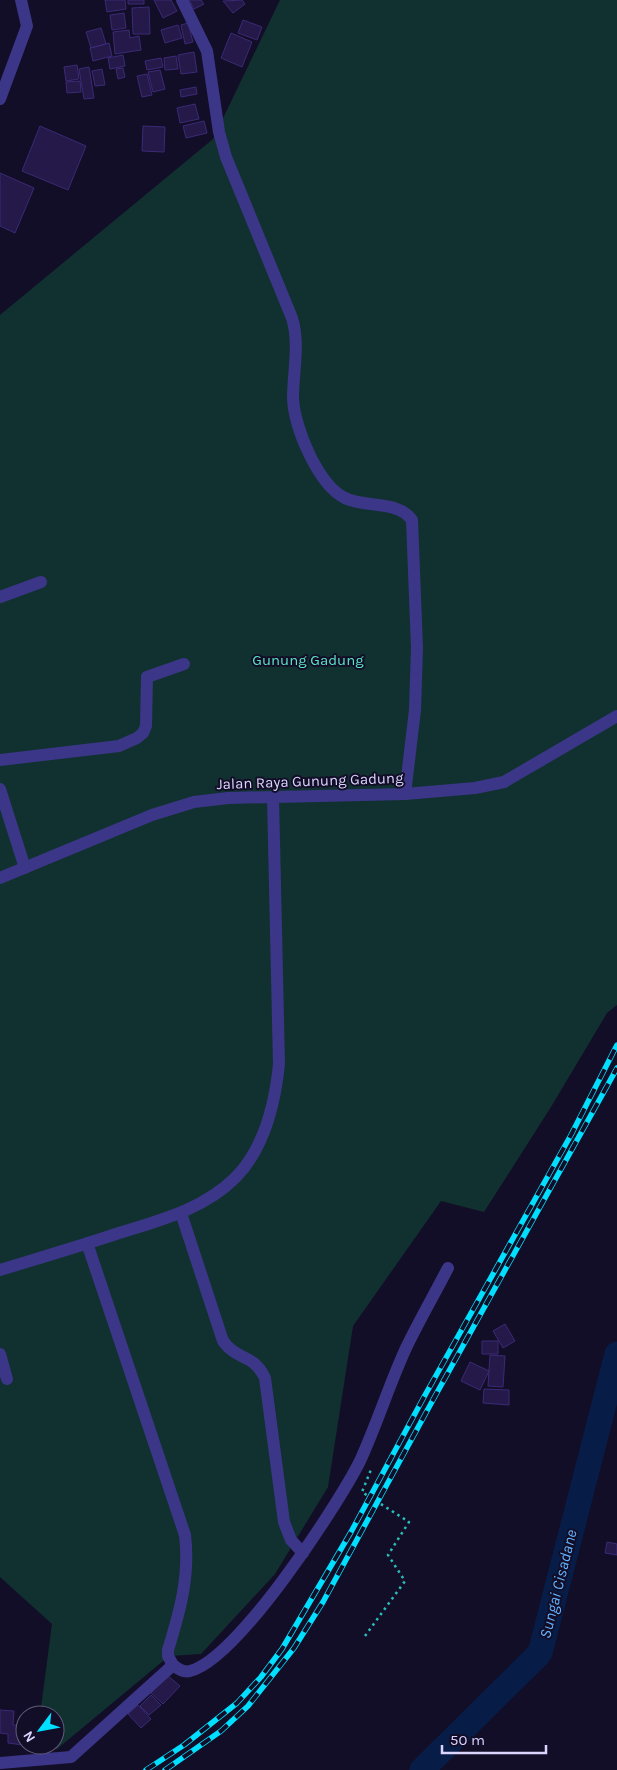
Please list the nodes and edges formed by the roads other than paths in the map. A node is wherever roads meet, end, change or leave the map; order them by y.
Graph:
1 (21, 0) edge
2 (182, 0) edge
3 (0, 99) edge
4 (41, 582) dead end
5 (0, 597) edge
6 (184, 664) dead end
7 (617, 716) edge
8 (0, 760) edge
9 (0, 789) edge
10 (404, 794) junction
11 (273, 797) junction
12 (25, 868) junction
13 (0, 878) edge
14 (181, 1213) junction
15 (88, 1243) junction
16 (448, 1268) dead end
17 (0, 1270) edge
18 (0, 1354) edge
19 (7, 1379) dead end
20 (304, 1553) junction
21 (173, 1665) junction
22 (0, 1764) edge

1 - 3 street
2 - 10 street
4 - 5 street
6 - 8 street
7 - 10 street, Jalan Raya Gunung Gadung
9 - 12 street
10 - 11 street, Jalan Raya Gunung Gadung
11 - 12 street, Jalan Raya Gunung Gadung
11 - 14 street
12 - 13 street, Jalan Raya Gunung Gadung
14 - 15 street
14 - 20 street
15 - 17 street
15 - 21 street
16 - 20 street
18 - 19 street
20 - 21 street
21 - 22 street

